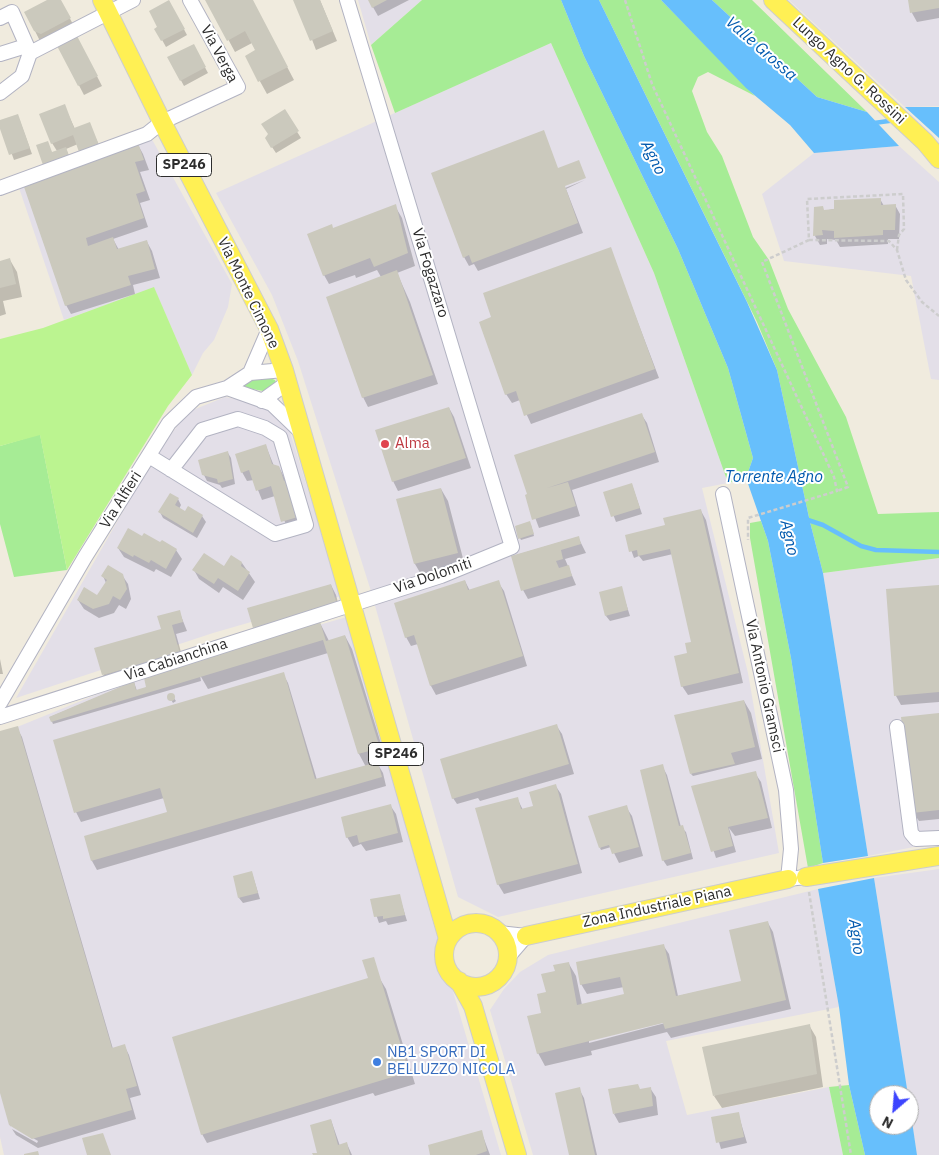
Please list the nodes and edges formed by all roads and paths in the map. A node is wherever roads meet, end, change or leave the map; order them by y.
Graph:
1 (133, 0) edge
2 (190, 0) edge
3 (347, 0) edge
4 (625, 0) edge
5 (773, 0) edge
6 (105, 7) edge
7 (0, 18) edge
8 (28, 50) junction
9 (0, 54) edge
10 (0, 93) edge
11 (162, 122) junction
12 (932, 146) edge
13 (939, 159) edge
14 (0, 188) edge
15 (809, 240) junction
16 (897, 250) junction
17 (939, 316) edge
18 (269, 329) junction
19 (250, 373) junction
20 (286, 377) junction
21 (227, 388) junction
22 (262, 401) junction
23 (304, 436) junction
24 (149, 456) junction
25 (172, 470) junction
26 (837, 491) junction
27 (722, 494) dead end
28 (748, 518) dead end
29 (512, 547) joint
30 (352, 603) junction
31 (0, 703) edge
32 (0, 717) edge
33 (897, 726) dead end
34 (939, 838) edge
35 (939, 856) edge
36 (806, 877) joint
37 (788, 879) junction
38 (439, 905) junction
39 (465, 925) junction
40 (499, 933) junction
41 (526, 936) junction
42 (448, 939) junction
43 (508, 957) junction
44 (459, 982) junction
45 (489, 984) junction
46 (473, 1006) junction
47 (517, 1155) edge

1 - 6 street
2 - 11 street, Via Verga
3 - 29 street, Via Fogazzaro
4 - 26 path
5 - 12 main road, Lungo Agno G. Rossini
6 - 8 street
6 - 11 main road, Via Monte Cimone / SP246
7 - 8 street
8 - 9 street
8 - 10 street
11 - 14 street
11 - 18 main road, Via Monte Cimone / SP246
12 - 13 main road, Lungo Agno G. Rossini
15 - 16 path
15 - 16 path
15 - 26 path
16 - 17 path
18 - 19 street
18 - 20 main road, Via Monte Cimone / SP246
19 - 20 street
19 - 21 street, Via Alfieri
20 - 22 street
20 - 23 main road, Via Monte Cimone / SP246
21 - 22 street
21 - 24 street, Via Alfieri
22 - 23 street
23 - 30 main road, Via Monte Cimone / SP246
24 - 25 street
24 - 31 street, Via Alfieri
25 - 25 street
26 - 28 path
27 - 37 street, Via Antonio Gramsci
29 - 30 street, Via Dolomiti
30 - 32 street, Via Cabianchina
30 - 38 main road, SP246
33 - 34 street
35 - 36 main road
36 - 37 street
37 - 41 main road, Zona Industriale Piana
38 - 39 main road
38 - 42 main road
39 - 40 main road
39 - 42 main road
40 - 41 street
40 - 43 main road
41 - 43 street
42 - 44 main road
43 - 45 main road
44 - 45 main road
44 - 46 main road
45 - 46 main road
46 - 47 main road

